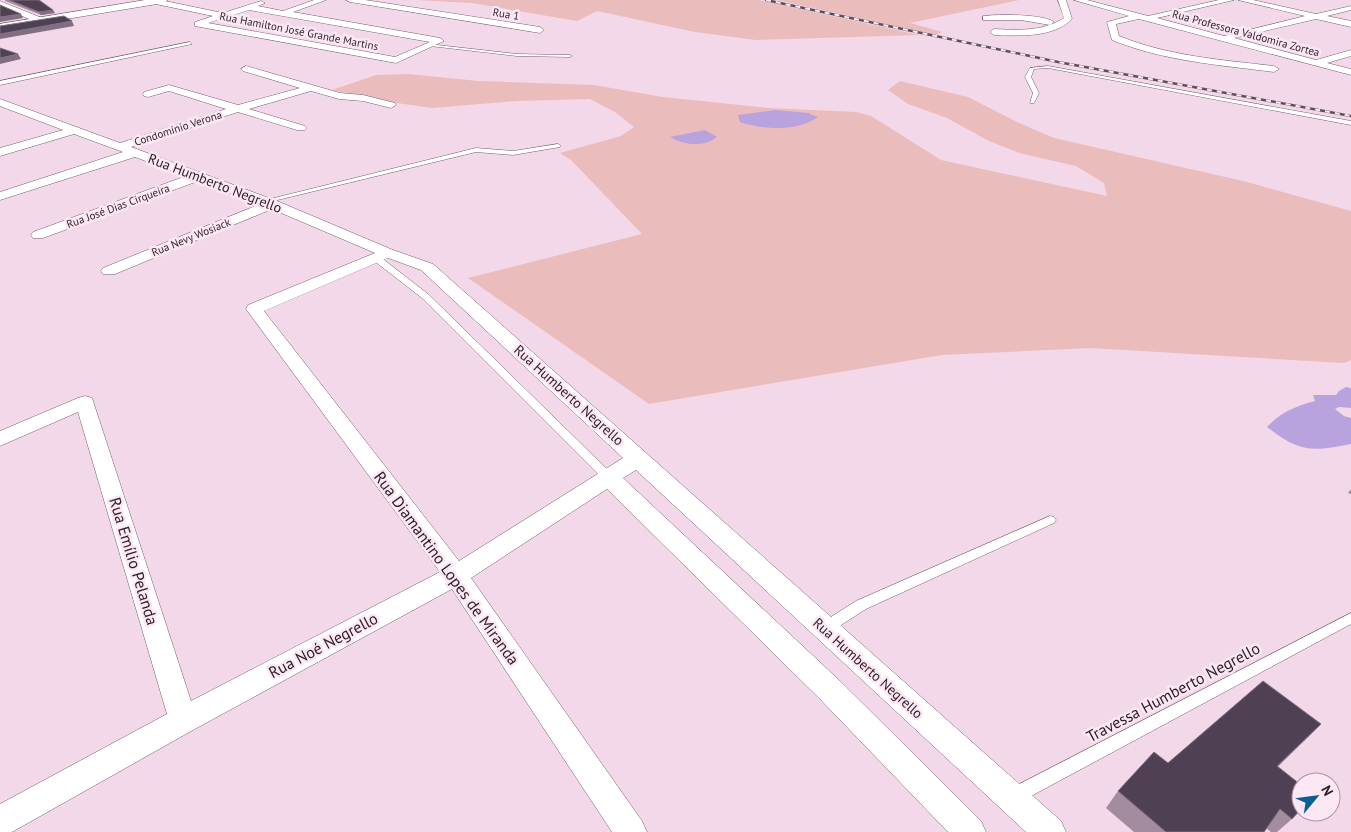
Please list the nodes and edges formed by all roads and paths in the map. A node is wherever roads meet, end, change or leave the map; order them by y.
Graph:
1 (272, 0) edge
2 (322, 0) edge
3 (350, 0) edge
4 (1062, 0) edge
5 (1083, 0) edge
6 (1230, 0) edge
7 (1242, 0) edge
8 (158, 1) edge
9 (0, 3) edge
10 (248, 7) junction
11 (1351, 8) edge
12 (282, 13) junction
13 (222, 16) junction
14 (1142, 17) junction
15 (1317, 17) junction
16 (986, 18) dead end
17 (265, 19) dead end
18 (39, 20) junction
19 (249, 24) dead end
20 (1061, 24) junction
21 (1351, 24) edge
22 (0, 27) edge
23 (233, 30) junction
24 (540, 30) dead end
25 (994, 32) dead end
26 (219, 35) dead end
27 (1223, 38) junction
28 (190, 43) dead end
29 (430, 45) junction
30 (1351, 53) edge
31 (570, 56) dead end
32 (1317, 63) junction
33 (246, 69) dead end
34 (1274, 69) dead end
35 (1351, 72) edge
36 (0, 83) edge
37 (311, 88) junction
38 (148, 94) dead end
39 (0, 102) edge
40 (1032, 102) dead end
41 (391, 106) dead end
42 (237, 109) junction
43 (1351, 123) edge
44 (301, 128) dead end
45 (74, 130) junction
46 (558, 146) dead end
47 (127, 150) junction
48 (0, 152) edge
49 (198, 176) junction
50 (0, 196) edge
51 (269, 202) junction
52 (38, 236) dead end
53 (382, 256) junction
54 (109, 271) dead end
55 (0, 439) edge
56 (639, 458) junction
57 (609, 478) junction
58 (1050, 520) dead end
59 (456, 574) junction
60 (1351, 618) edge
61 (824, 629) junction
62 (182, 720) junction
63 (1012, 797) junction
64 (0, 821) edge
65 (631, 832) edge
66 (970, 832) edge
67 (1050, 832) edge

1 - 10 street
2 - 12 street
3 - 24 street, Rua 1
4 - 20 street
5 - 14 street, Rua Professora Valdomira Zortea
6 - 14 street
7 - 15 street
8 - 13 street
8 - 18 street
9 - 18 street
10 - 12 street
10 - 13 street
11 - 15 street
12 - 17 street
12 - 29 street
13 - 23 street, Rua Hamilton José Grande Martins
14 - 27 street, Rua Professora Valdomira Zortea
14 - 34 street
15 - 21 street
15 - 27 street
16 - 20 street
18 - 22 street
19 - 23 street
20 - 25 street
23 - 26 street
23 - 29 street, Rua Hamilton José Grande Martins
27 - 32 street, Rua Professora Valdomira Zortea
28 - 36 lane
29 - 31 lane
30 - 32 street
32 - 35 street, Rua Professora Valdomira Zortea
33 - 37 street
37 - 41 street
37 - 42 street, Condomínio Verona
38 - 42 street, Condomínio Verona
39 - 45 street, Rua Humberto Negrello
40 - 43 lane
42 - 44 street, Condomínio Verona
42 - 47 street, Condomínio Verona
45 - 47 street, Rua Humberto Negrello
45 - 48 street
46 - 51 lane
47 - 49 street, Rua Humberto Negrello
47 - 50 street, Condomínio Verona
49 - 51 street, Rua Humberto Negrello
49 - 52 street, Rua José Dias Cirqueira
51 - 53 street, Rua Humberto Negrello
51 - 54 street, Rua Nevy Wosiack
53 - 56 street, Rua Humberto Negrello
53 - 57 lane, Rua Humberto Negrello
53 - 59 street, Rua Diamantino Lopes de Miranda
55 - 62 street, Rua Emílio Pelanda
56 - 57 street, Rua Noé Negrello
56 - 61 street, Rua Humberto Negrello
57 - 59 street, Rua Noé Negrello
57 - 66 street, Rua Humberto Negrello
58 - 61 lane
59 - 62 street, Rua Noé Negrello
59 - 65 street, Rua Diamantino Lopes de Miranda
60 - 63 lane, Travessa Humberto Negrello
61 - 63 street, Rua Humberto Negrello
62 - 64 street, Rua Noé Negrello
63 - 67 street, Rua Humberto Negrello

